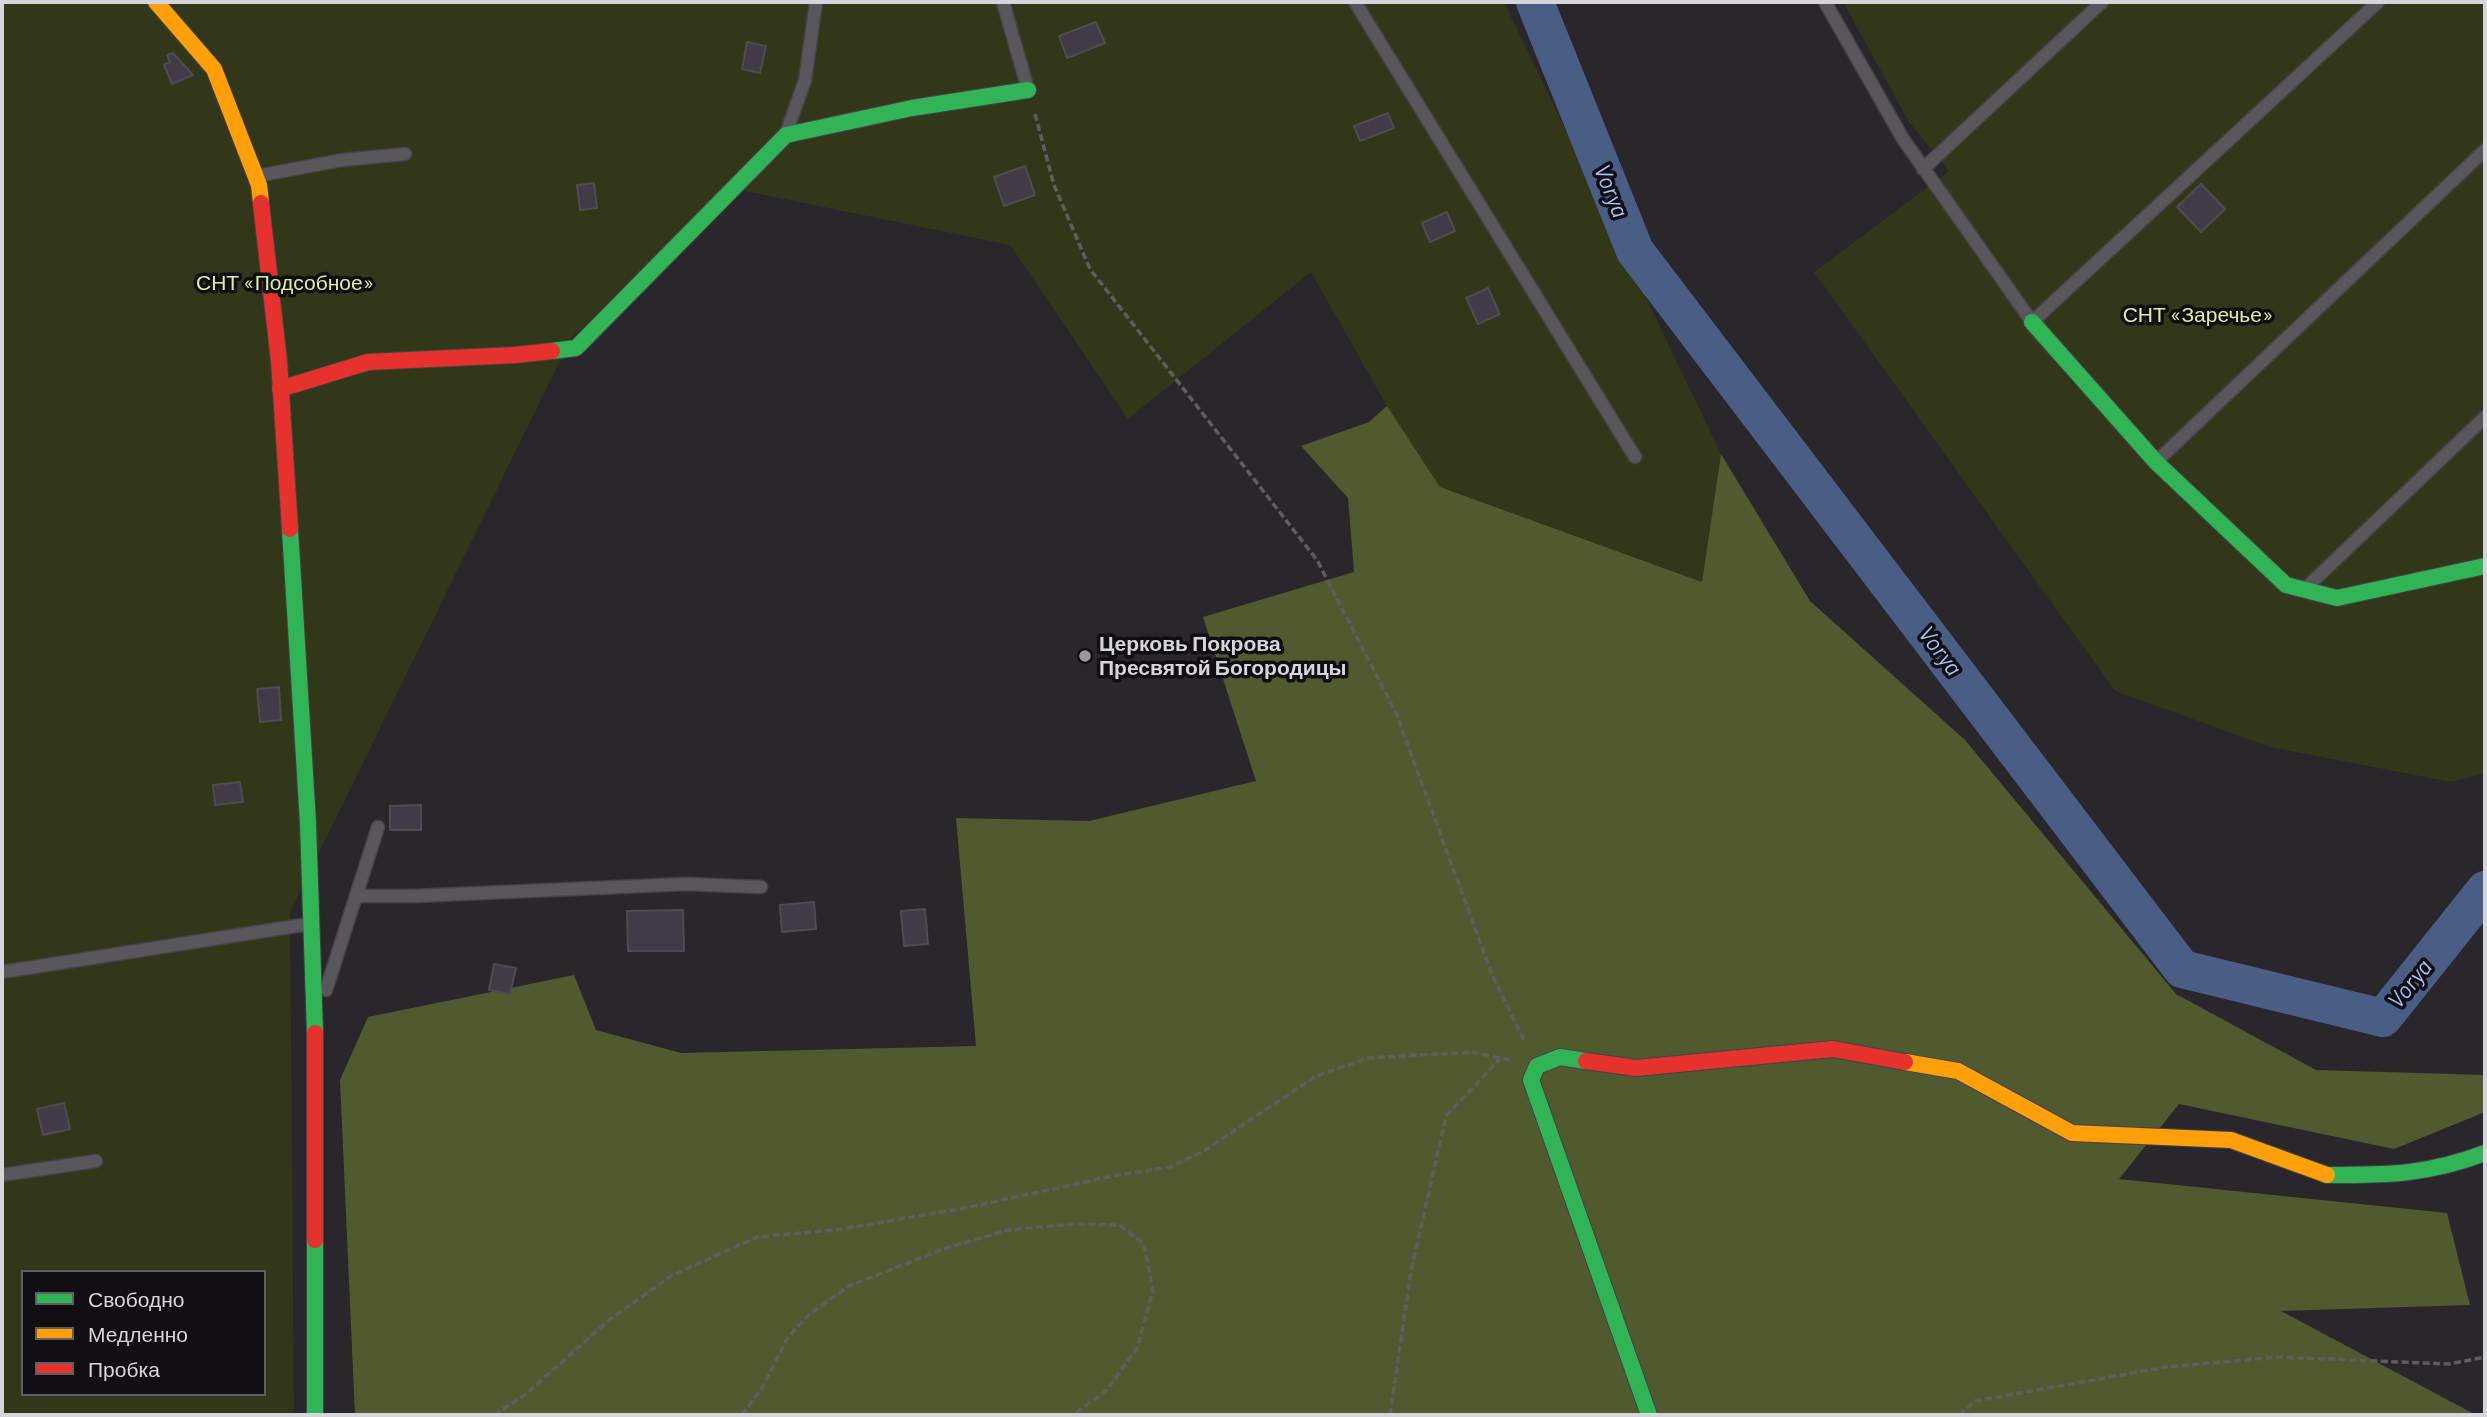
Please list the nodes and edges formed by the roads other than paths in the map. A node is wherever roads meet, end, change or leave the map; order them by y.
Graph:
1 (156, 2) edge
2 (816, 2) edge
3 (1003, 2) edge
4 (1355, 2) edge
5 (1825, 2) edge
6 (2102, 2) edge
7 (2378, 2) edge
8 (1028, 90) joint
9 (786, 135) junction
10 (2485, 150) edge
11 (405, 154) dead end
12 (1923, 169) junction
13 (256, 176) junction
14 (2032, 322) junction
15 (280, 388) junction
16 (2485, 417) edge
17 (1635, 457) dead end
18 (2156, 462) junction
19 (2485, 566) edge
20 (2304, 590) junction
21 (378, 827) dead end
22 (761, 887) dead end
23 (356, 896) junction
24 (312, 923) junction
25 (2, 972) edge
26 (315, 1024) junction
27 (2485, 1153) edge
28 (96, 1161) dead end
29 (2, 1175) edge
30 (315, 1415) edge
31 (1649, 1415) edge

1 - 13 street
2 - 9 lane
3 - 8 lane
4 - 17 lane
5 - 12 lane
6 - 12 lane
7 - 14 lane
8 - 9 street
9 - 15 street
10 - 18 lane
11 - 13 lane
12 - 14 lane
13 - 15 street
14 - 18 street
15 - 24 street
16 - 20 lane
18 - 20 street
19 - 20 street
21 - 23 lane
22 - 23 lane
23 - 26 lane
24 - 25 lane
24 - 26 street
26 - 30 street
27 - 31 street
28 - 29 lane

